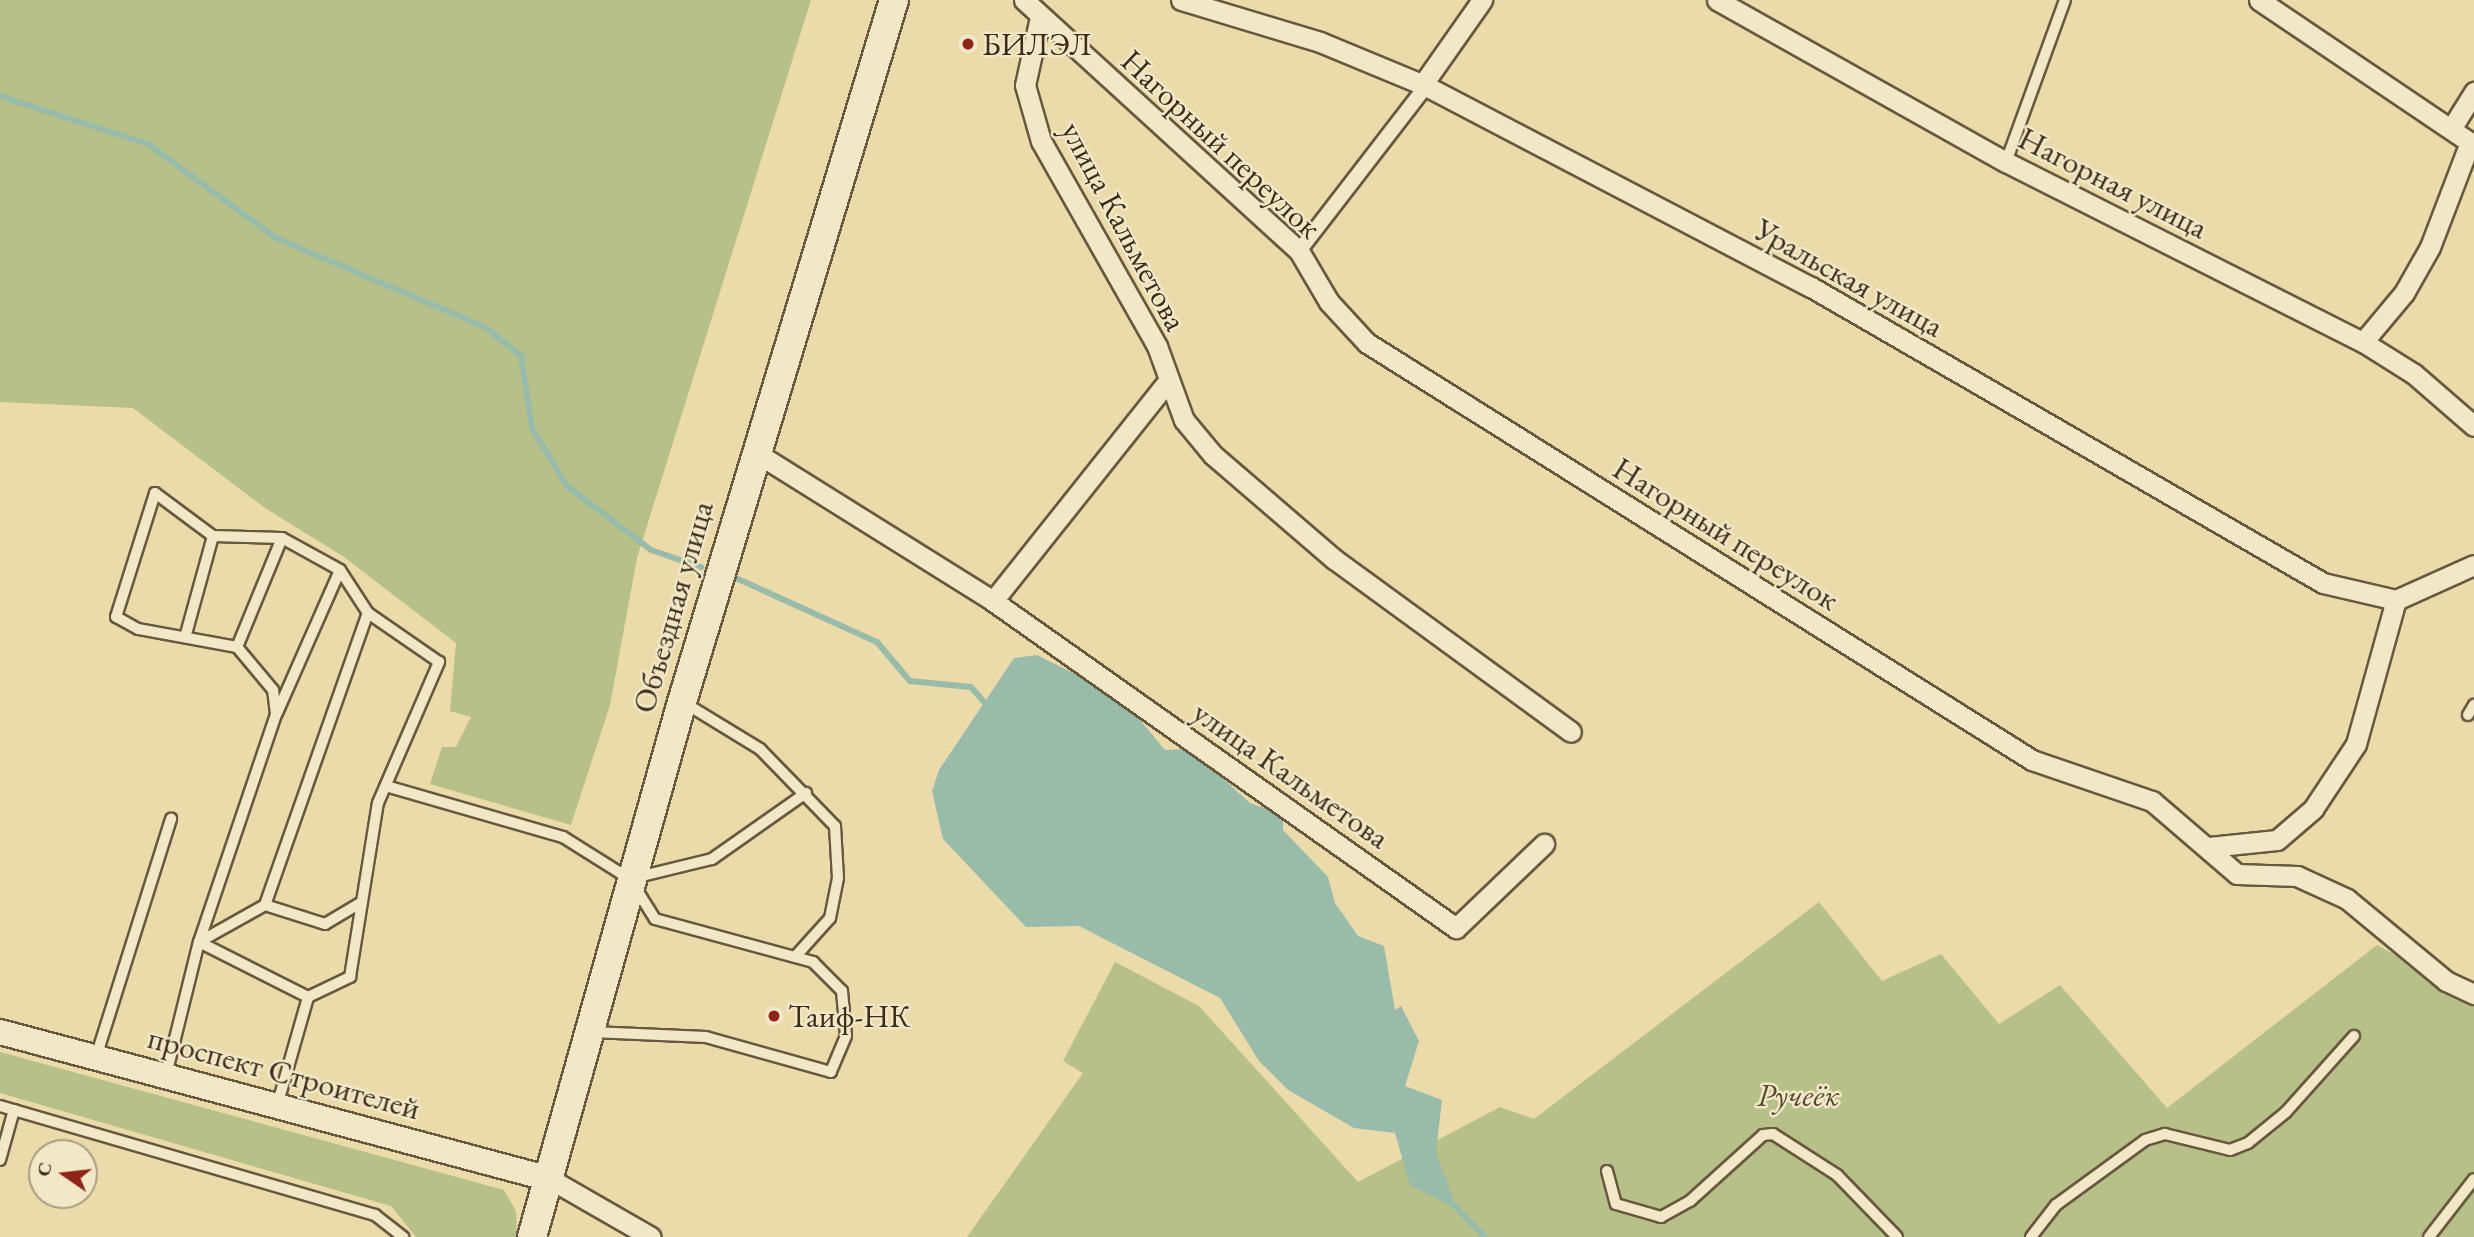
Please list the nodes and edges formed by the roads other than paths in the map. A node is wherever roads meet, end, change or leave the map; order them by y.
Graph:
1 (894, 0) edge
2 (1024, 0) edge
3 (1181, 0) edge
4 (1482, 0) edge
5 (1717, 0) edge
6 (2065, 0) edge
7 (2259, 0) edge
8 (1040, 17) junction
9 (1424, 85) junction
10 (2474, 92) edge
11 (2451, 129) junction
12 (2472, 144) edge
13 (2006, 162) junction
14 (1298, 251) junction
15 (2362, 342) junction
16 (1168, 381) junction
17 (2474, 426) edge
18 (755, 452) junction
19 (213, 536) junction
20 (282, 538) junction
21 (2474, 565) edge
22 (341, 570) junction
23 (2396, 600) junction
24 (993, 601) junction
25 (368, 613) junction
26 (186, 634) junction
27 (237, 647) junction
28 (682, 702) junction
29 (2474, 705) edge
30 (276, 714) junction
31 (2468, 715) dead end
32 (1571, 732) dead end
33 (386, 786) junction
34 (807, 793) junction
35 (171, 819) dead end
36 (1544, 844) dead end
37 (2209, 847) junction
38 (630, 879) junction
39 (362, 902) junction
40 (265, 905) junction
41 (199, 942) junction
42 (795, 957) junction
43 (2474, 994) edge
44 (307, 997) junction
45 (0, 1032) edge
46 (588, 1032) junction
47 (2354, 1036) dead end
48 (96, 1058) junction
49 (166, 1076) junction
50 (0, 1106) edge
51 (277, 1106) junction
52 (15, 1110) junction
53 (0, 1160) edge
54 (1607, 1171) dead end
55 (550, 1179) junction
56 (2474, 1179) edge
57 (402, 1237) edge
58 (533, 1237) edge
59 (651, 1237) edge
60 (1898, 1237) edge
61 (2031, 1237) edge
62 (2429, 1237) edge

1 - 18 main road, Объездная улица
2 - 8 street, Нагорный переулок
3 - 9 street, Уральская улица
4 - 9 street
5 - 13 street, Нагорная улица
6 - 13 lane
7 - 11 street
8 - 14 street, Нагорный переулок
8 - 16 street, улица Кальметова
9 - 14 street
9 - 23 street, Уральская улица
10 - 11 street
11 - 12 street
12 - 15 street
13 - 15 street, Нагорная улица
14 - 37 street, Нагорный переулок
15 - 17 street, Нагорная улица
16 - 24 street, улица Кальметова
16 - 32 street, улица Кальметова
18 - 24 street, улица Кальметова
18 - 28 main road, Объездная улица
19 - 20 lane
19 - 26 lane
19 - 26 lane
20 - 22 lane
20 - 27 lane
21 - 23 street
22 - 25 lane
22 - 30 lane
23 - 37 street
24 - 36 street, улица Кальметова
25 - 33 lane
25 - 40 lane
26 - 27 lane
27 - 30 lane
28 - 34 lane
28 - 38 main road, Объездная улица
29 - 31 lane
30 - 41 lane
33 - 38 lane
33 - 39 lane
34 - 38 lane
34 - 42 lane
35 - 48 lane
37 - 43 street, Нагорный переулок
38 - 42 lane
38 - 46 main road, Объездная улица
39 - 40 lane
39 - 44 lane
40 - 41 lane
41 - 44 lane
41 - 49 lane
42 - 46 lane
44 - 51 lane
45 - 48 street, проспект Строителей
46 - 55 main road, Объездная улица
47 - 61 lane
48 - 49 street, проспект Строителей
49 - 51 street, проспект Строителей
50 - 52 lane
51 - 55 street, проспект Строителей
52 - 53 lane
52 - 57 lane
54 - 60 lane
55 - 58 main road, Объездная улица
55 - 59 street
56 - 62 lane

